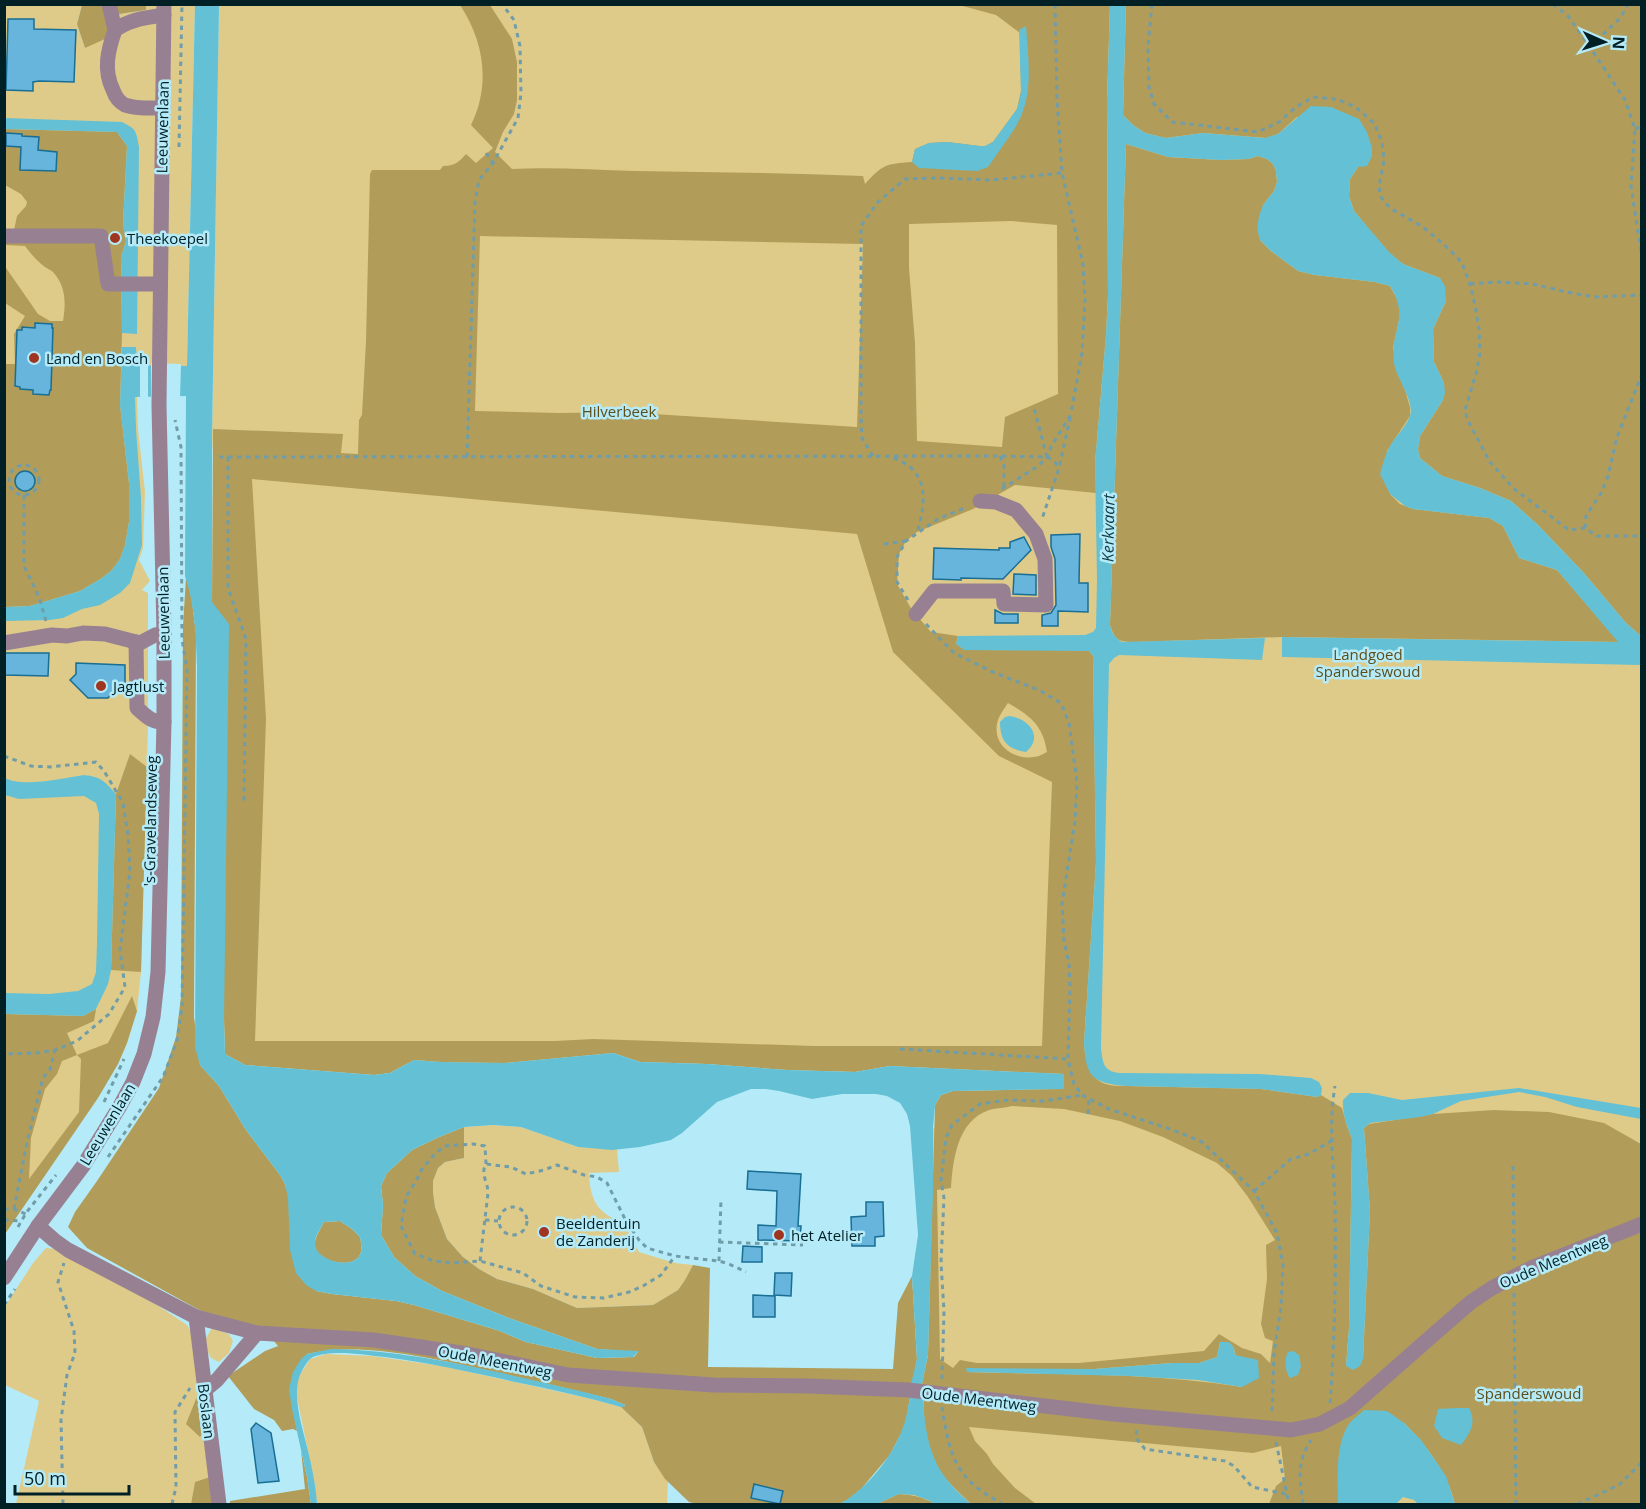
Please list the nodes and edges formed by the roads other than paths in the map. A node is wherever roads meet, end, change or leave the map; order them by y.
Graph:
1 (109, 4) edge
2 (164, 10) edge
3 (115, 30) junction
4 (163, 108) junction
5 (4, 236) edge
6 (160, 284) junction
7 (980, 501) road end
8 (916, 614) road end
9 (164, 633) junction
10 (136, 642) junction
11 (4, 643) edge
12 (164, 722) junction
13 (1641, 1224) edge
14 (38, 1226) junction
15 (4, 1278) edge
16 (196, 1317) junction
17 (257, 1333) junction
18 (197, 1388) junction
19 (219, 1504) edge

1 - 3 street
2 - 3 street
2 - 4 street, Leeuwenlaan
3 - 4 street
4 - 6 street, Leeuwenlaan
5 - 6 street
6 - 9 street, Leeuwenlaan
7 - 8 street
9 - 10 street
9 - 12 street, Leeuwenlaan
10 - 11 street
10 - 12 street
12 - 14 street, Leeuwenlaan
13 - 17 street, Oude Meentweg
14 - 15 street
14 - 16 street, Oude Meentweg
16 - 17 street, Oude Meentweg
16 - 18 street, Boslaan
17 - 18 street
18 - 19 street, Boslaan

